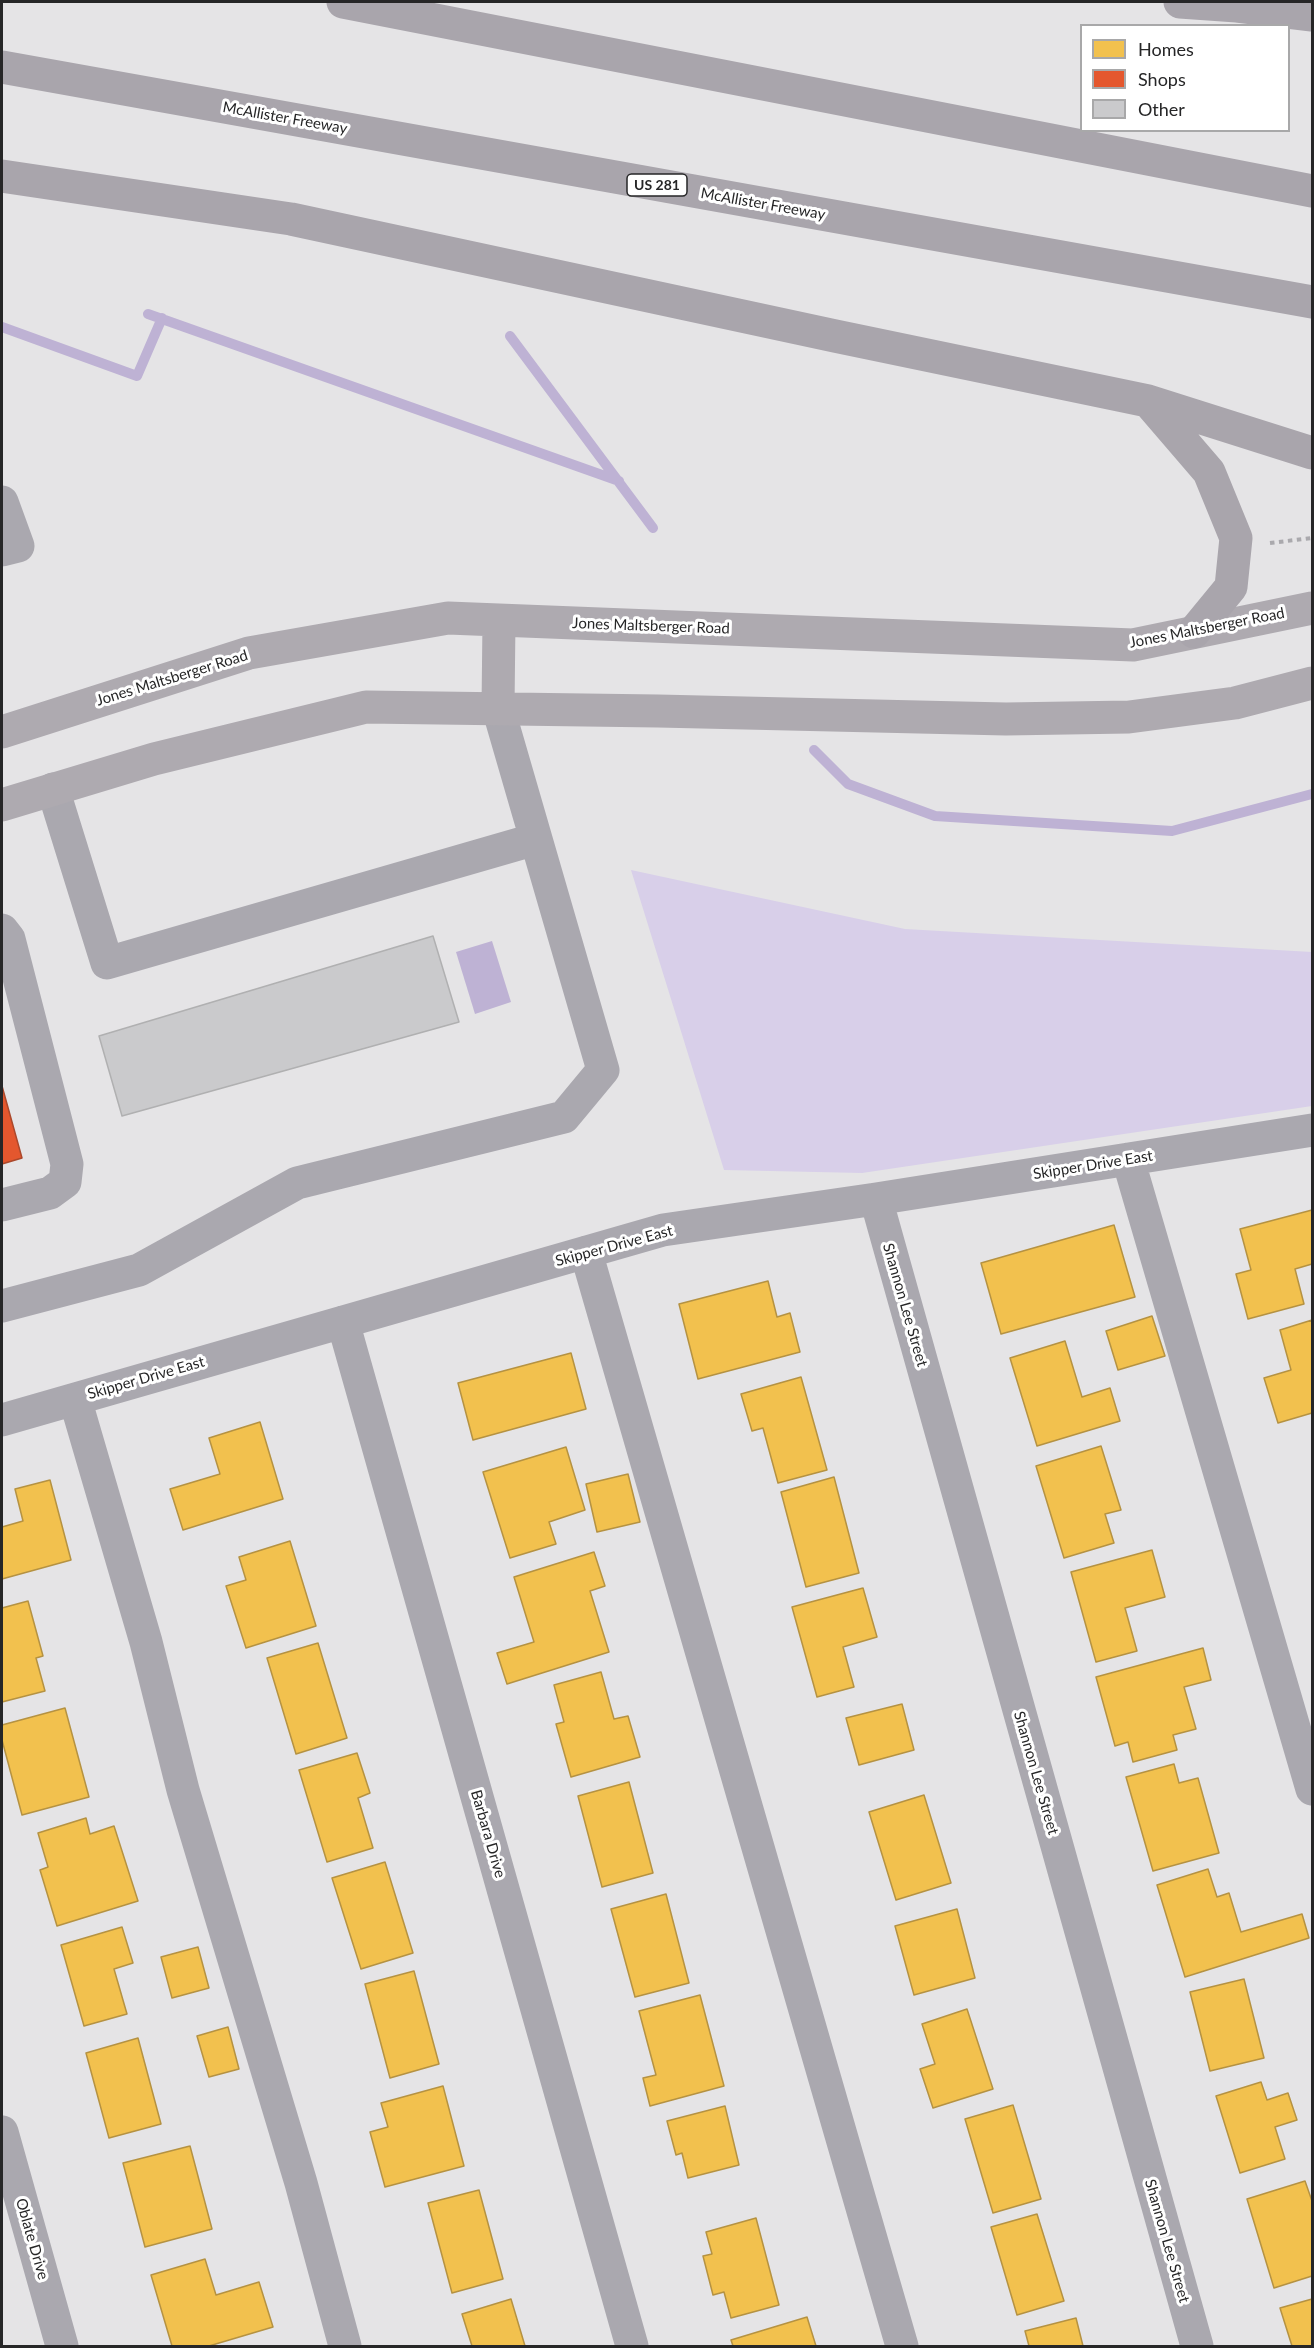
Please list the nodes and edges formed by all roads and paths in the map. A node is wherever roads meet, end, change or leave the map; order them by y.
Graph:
1 (343, 2) edge
2 (1180, 2) edge
3 (1312, 15) edge
4 (2, 67) edge
5 (2, 176) edge
6 (1312, 191) edge
7 (1312, 302) edge
8 (1148, 401) junction
9 (1312, 453) edge
10 (2, 502) edge
11 (1312, 538) edge
12 (1269, 543) dead end
13 (2, 550) edge
14 (1312, 608) edge
15 (499, 620) junction
16 (1194, 632) junction
17 (1312, 683) edge
18 (498, 708) junction
19 (2, 732) edge
20 (53, 789) junction
21 (2, 805) edge
22 (536, 838) junction
23 (2, 930) edge
24 (1312, 1130) edge
25 (1128, 1159) junction
26 (876, 1199) junction
27 (2, 1205) edge
28 (586, 1252) junction
29 (2, 1306) edge
30 (343, 1322) junction
31 (75, 1399) junction
32 (2, 1420) edge
33 (1312, 1789) edge
34 (2, 2132) edge
35 (62, 2346) edge
36 (345, 2346) edge
37 (632, 2346) edge
38 (902, 2346) edge
39 (1197, 2346) edge

1 - 6 highway
2 - 3 highway
4 - 7 highway, McAllister Freeway / US 281
5 - 8 highway
8 - 9 highway
8 - 16 highway
10 - 13 street
11 - 12 path
14 - 16 main road, Jones Maltsberger Road
15 - 16 main road, Jones Maltsberger Road
15 - 18 main road
15 - 19 main road, Jones Maltsberger Road
17 - 18 main road
18 - 20 main road
18 - 22 street
20 - 21 main road
20 - 22 street
22 - 29 street
23 - 27 street
24 - 25 street, Skipper Drive East
25 - 26 street, Skipper Drive East
25 - 33 street
26 - 28 street, Skipper Drive East
26 - 39 street, Shannon Lee Street
28 - 30 street, Skipper Drive East
28 - 38 street
30 - 31 street, Skipper Drive East
30 - 37 street, Barbara Drive
31 - 32 street, Skipper Drive East
31 - 36 street
34 - 35 street, Oblate Drive

